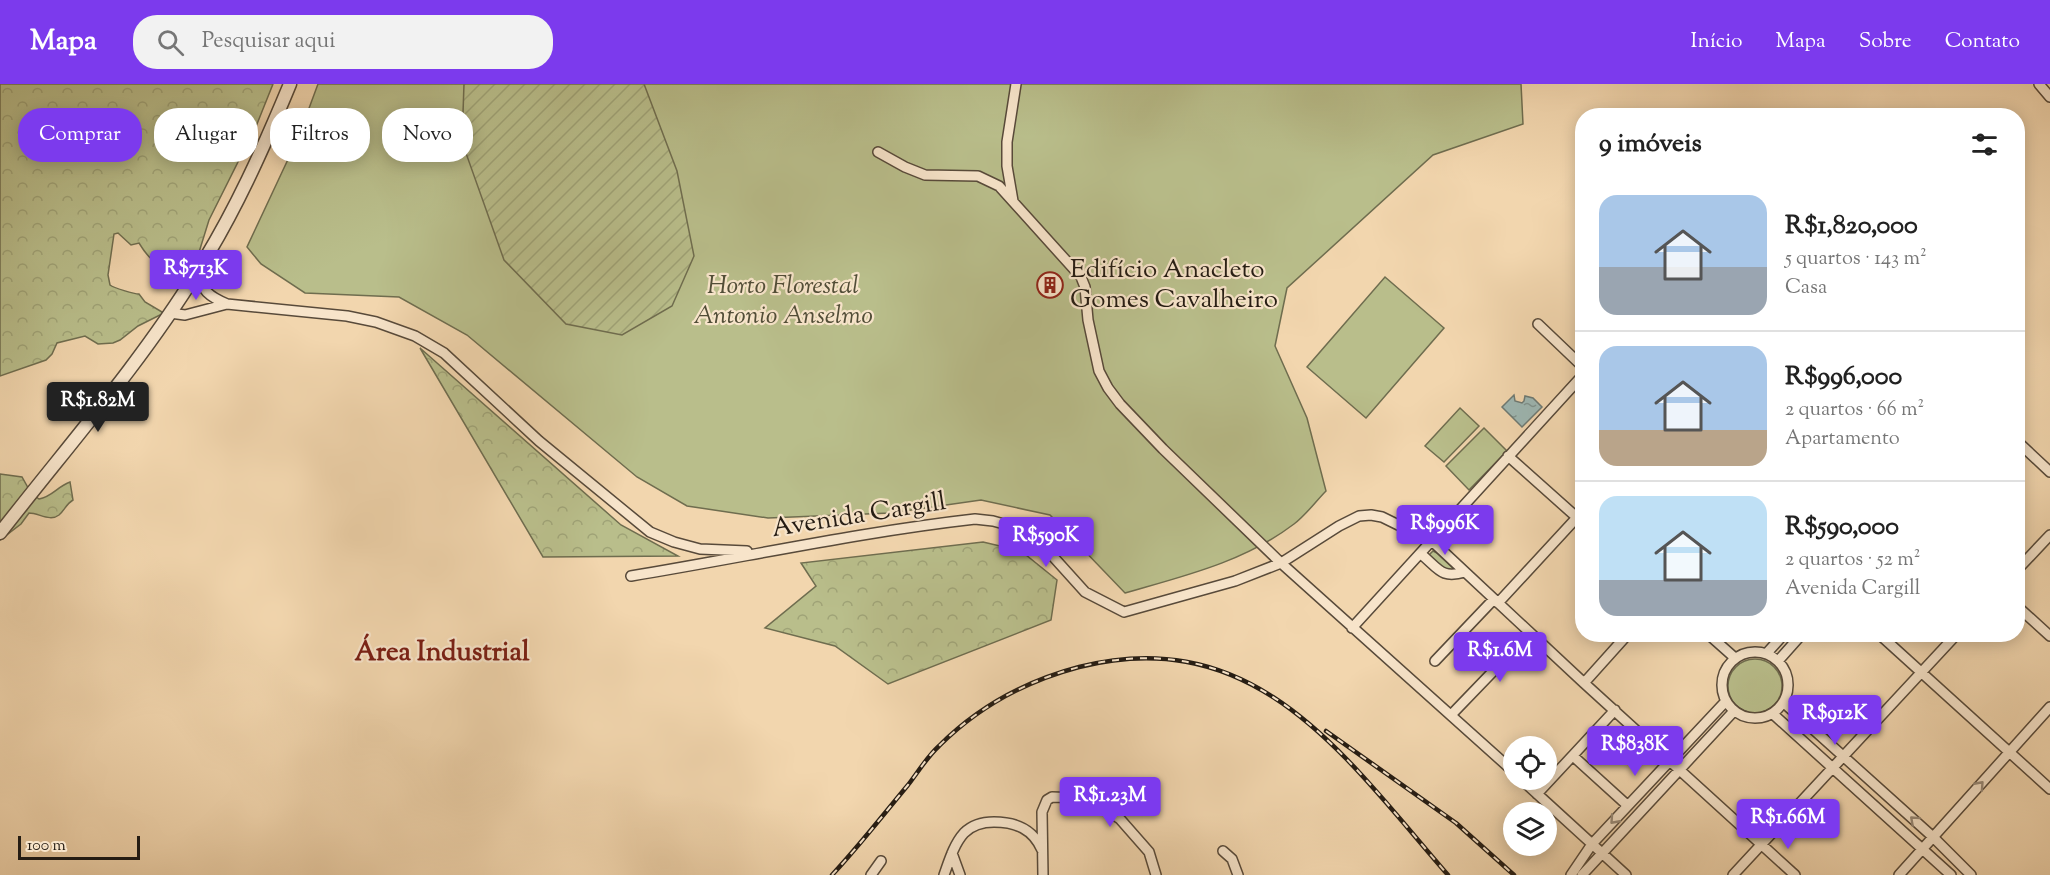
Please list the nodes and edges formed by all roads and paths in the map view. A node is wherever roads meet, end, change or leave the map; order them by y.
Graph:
1 (290, 84) edge
2 (1016, 84) edge
3 (2039, 84) edge
4 (2050, 97) edge
5 (878, 152) dead end
6 (1013, 201) junction
7 (198, 271) junction
8 (226, 304) junction
9 (170, 313) junction
10 (1538, 324) dead end
11 (1575, 359) edge
12 (1575, 384) edge
13 (2025, 449) edge
14 (1508, 456) junction
15 (2039, 462) junction
16 (2050, 463) edge
17 (2050, 472) edge
18 (1575, 513) edge
19 (1575, 524) edge
20 (0, 533) edge
21 (2050, 535) edge
22 (1433, 542) junction
23 (798, 545) junction
24 (1421, 554) junction
25 (2025, 562) edge
26 (1281, 563) junction
27 (1465, 572) junction
28 (631, 576) dead end
29 (1496, 601) junction
30 (2025, 613) edge
31 (1352, 628) junction
32 (1530, 633) junction
33 (2050, 636) edge
34 (1621, 642) edge
35 (1717, 642) edge
36 (1777, 642) edge
37 (1795, 642) edge
38 (1888, 642) edge
39 (1950, 642) edge
40 (1766, 654) junction
41 (1735, 658) junction
42 (1435, 661) dead end
43 (1778, 661) junction
44 (1922, 673) junction
45 (1584, 683) junction
46 (1726, 701) junction
47 (1784, 703) junction
48 (2050, 707) edge
49 (1615, 710) junction
50 (1734, 711) junction
51 (1773, 714) junction
52 (1451, 715) junction
53 (2010, 752) junction
54 (1573, 756) junction
55 (1843, 757) junction
56 (1670, 759) junction
57 (1503, 762) edge
58 (1679, 768) junction
59 (1833, 768) junction
60 (2050, 789) edge
61 (1533, 790) edge
62 (1537, 794) junction
63 (1627, 805) junction
64 (1933, 837) junction
65 (1592, 843) junction
66 (1762, 845) junction
67 (1922, 849) junction
68 (1223, 851) dead end
69 (1601, 852) junction
70 (952, 853) junction
71 (1043, 853) junction
72 (881, 861) dead end
73 (871, 875) edge
74 (944, 875) edge
75 (960, 875) edge
76 (1043, 875) edge
77 (1156, 875) edge
78 (1238, 875) edge
79 (1572, 875) edge
80 (1582, 875) edge
81 (1626, 875) edge
82 (1733, 875) edge
83 (1796, 875) edge
84 (1899, 875) edge
85 (1951, 875) edge
86 (1971, 875) edge

1 - 7 street
2 - 6 street
3 - 4 street
5 - 6 street
6 - 26 street
7 - 8 street
7 - 9 street
8 - 9 street
8 - 23 street
9 - 20 street
10 - 11 street
12 - 14 street
13 - 15 street
14 - 18 street
14 - 22 street
15 - 16 street
15 - 17 street
19 - 29 street
21 - 25 street
22 - 24 street
22 - 26 street, Avenida Cargill
22 - 27 street, Avenida Cargill
23 - 26 street, Avenida Cargill
23 - 28 street, Avenida Cargill
24 - 27 street
24 - 31 street
26 - 31 street
27 - 29 street, Avenida Cargill
29 - 32 street, Avenida Cargill
29 - 42 street
30 - 33 street
31 - 52 street
32 - 45 street, Avenida Cargill
32 - 52 street
34 - 45 street
35 - 41 street
36 - 40 street
37 - 43 street
38 - 44 street
39 - 44 street
40 - 41 street
40 - 43 street
41 - 46 street
43 - 47 street
44 - 53 street
44 - 55 street
45 - 49 street, Avenida Cargill
46 - 50 street
46 - 56 street
47 - 51 street
47 - 55 street
48 - 53 street
49 - 54 street
49 - 56 street, Avenida Cargill
50 - 51 street
50 - 58 street
51 - 59 street
52 - 57 street
53 - 60 street
64 -> 53 street
54 - 62 street
54 - 63 street
55 - 59 street
64 -> 55 street
56 - 58 street, Avenida Cargill
56 - 63 street
58 - 66 street, Avenida Cargill
58 - 69 street
59 - 66 street
59 - 67 street
61 - 62 street
62 - 65 street
63 -> 65 street
64 - 67 street
64 - 86 street
65 - 69 street
65 - 79 street
66 - 82 street
66 - 83 street, Avenida Cargill
67 - 84 street
67 - 85 street
68 - 78 street
69 - 80 street
69 - 81 street
70 - 71 street
70 - 74 street
70 - 75 street
71 - 76 street
71 - 77 street
72 - 73 street

